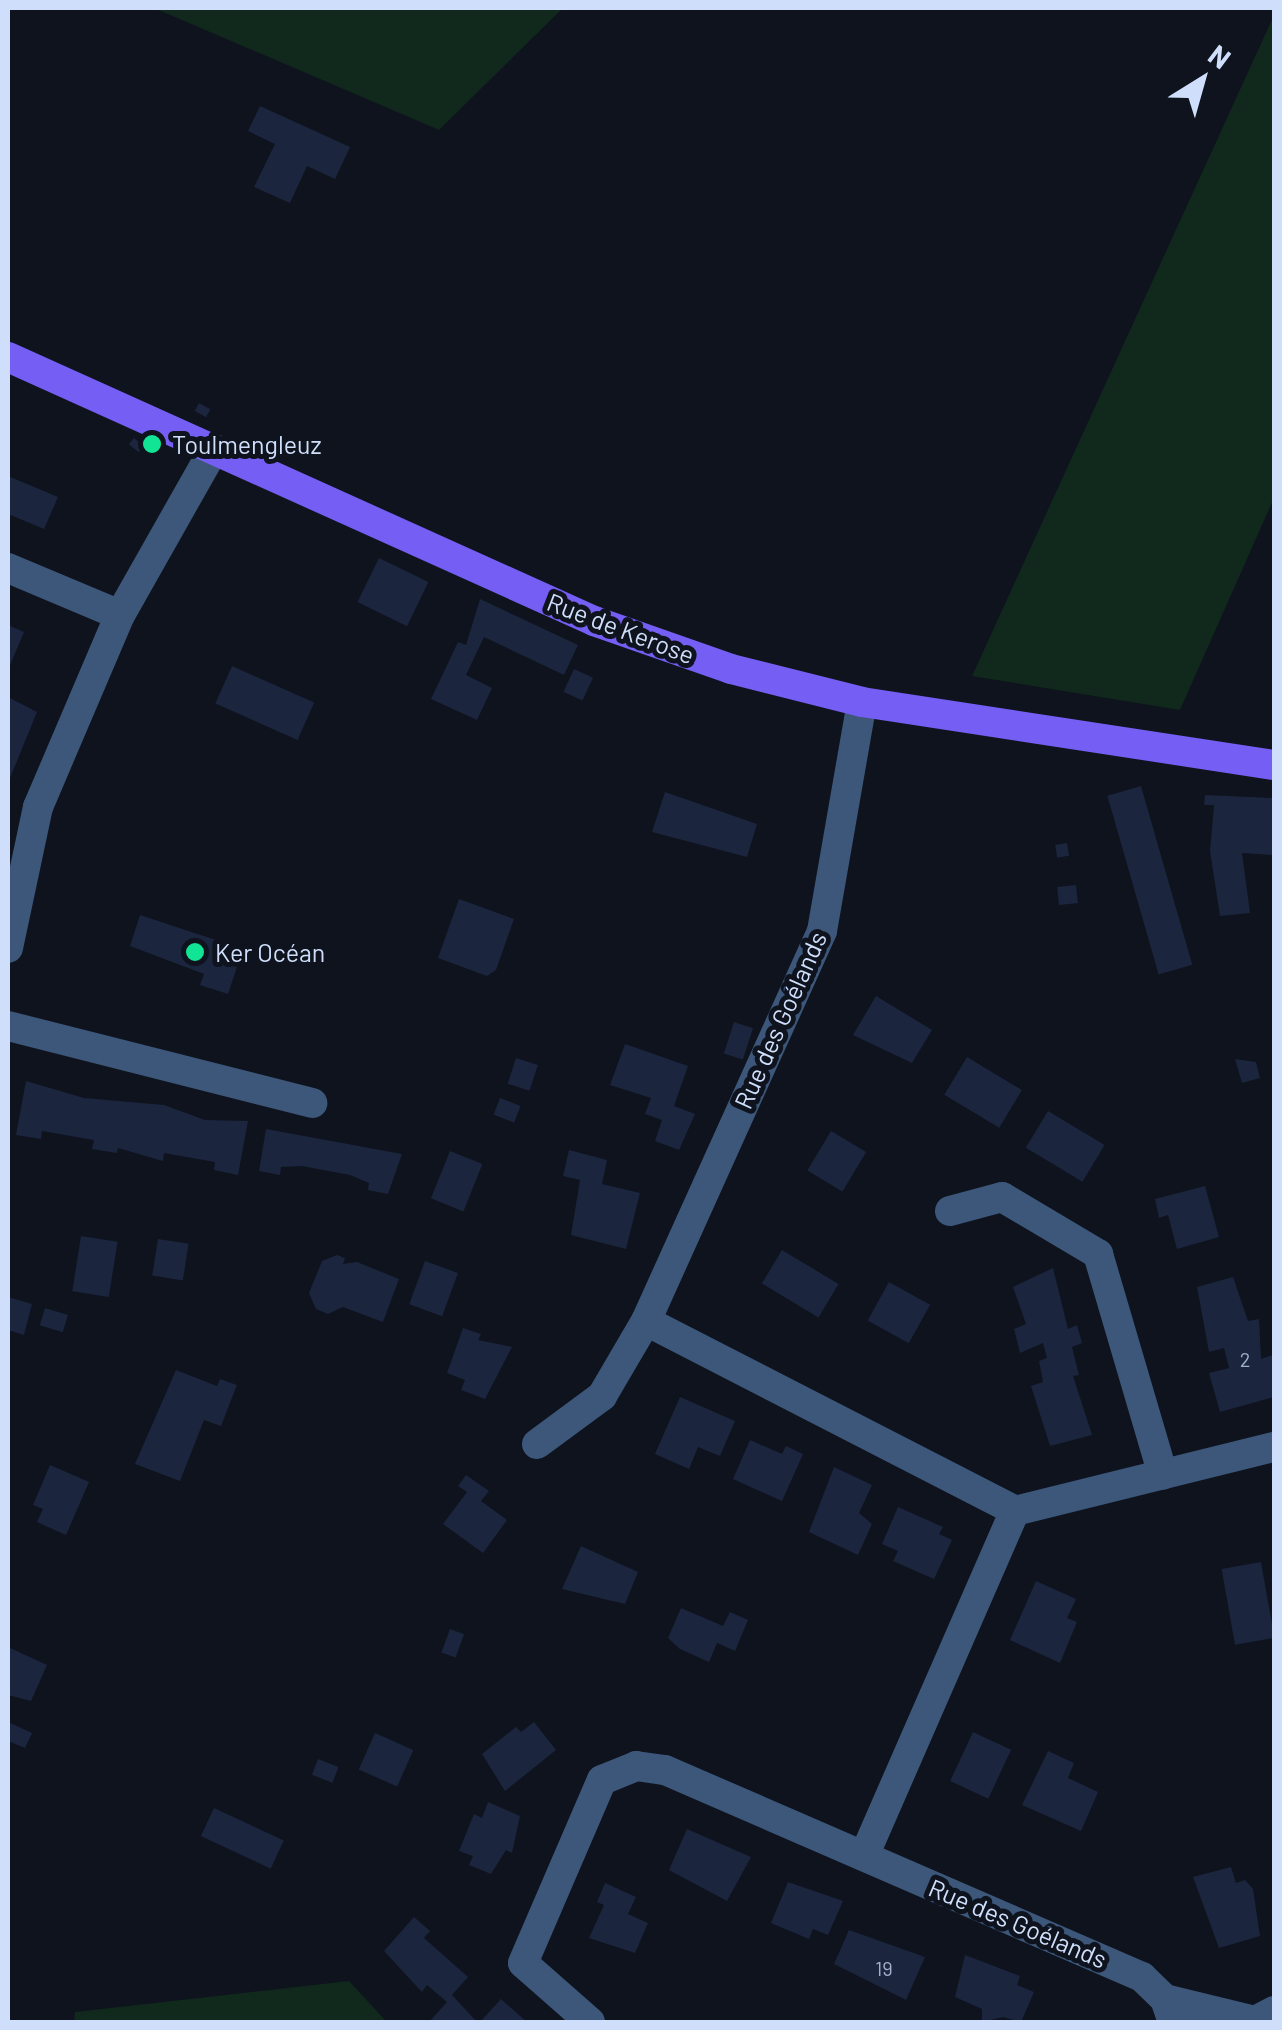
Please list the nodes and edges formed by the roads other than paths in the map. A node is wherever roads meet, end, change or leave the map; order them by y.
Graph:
1 (8, 356) edge
2 (214, 449) junction
3 (8, 568) edge
4 (120, 615) junction
5 (862, 702) junction
6 (1274, 764) edge
7 (8, 948) edge
8 (8, 1026) edge
9 (312, 1103) dead end
10 (950, 1210) dead end
11 (646, 1322) junction
12 (537, 1444) dead end
13 (1274, 1447) edge
14 (1164, 1475) junction
15 (1015, 1511) junction
16 (864, 1856) junction
17 (1169, 2010) edge
18 (1274, 2011) edge
19 (590, 2022) edge

1 - 2 main road, Rue de Kerose
2 - 4 street
2 - 5 main road, Rue de Kerose
3 - 4 street
4 - 7 street
5 - 6 main road, Rue de Kerose
5 - 11 street, Rue des Goélands
8 - 9 street
10 - 14 street
11 - 12 street, Rue des Goélands
11 - 15 street
13 - 14 street
14 - 15 street
15 - 16 street
16 - 17 street, Rue des Goélands
16 - 19 street, Rue des Goélands
17 - 18 street, Rue des Goélands

